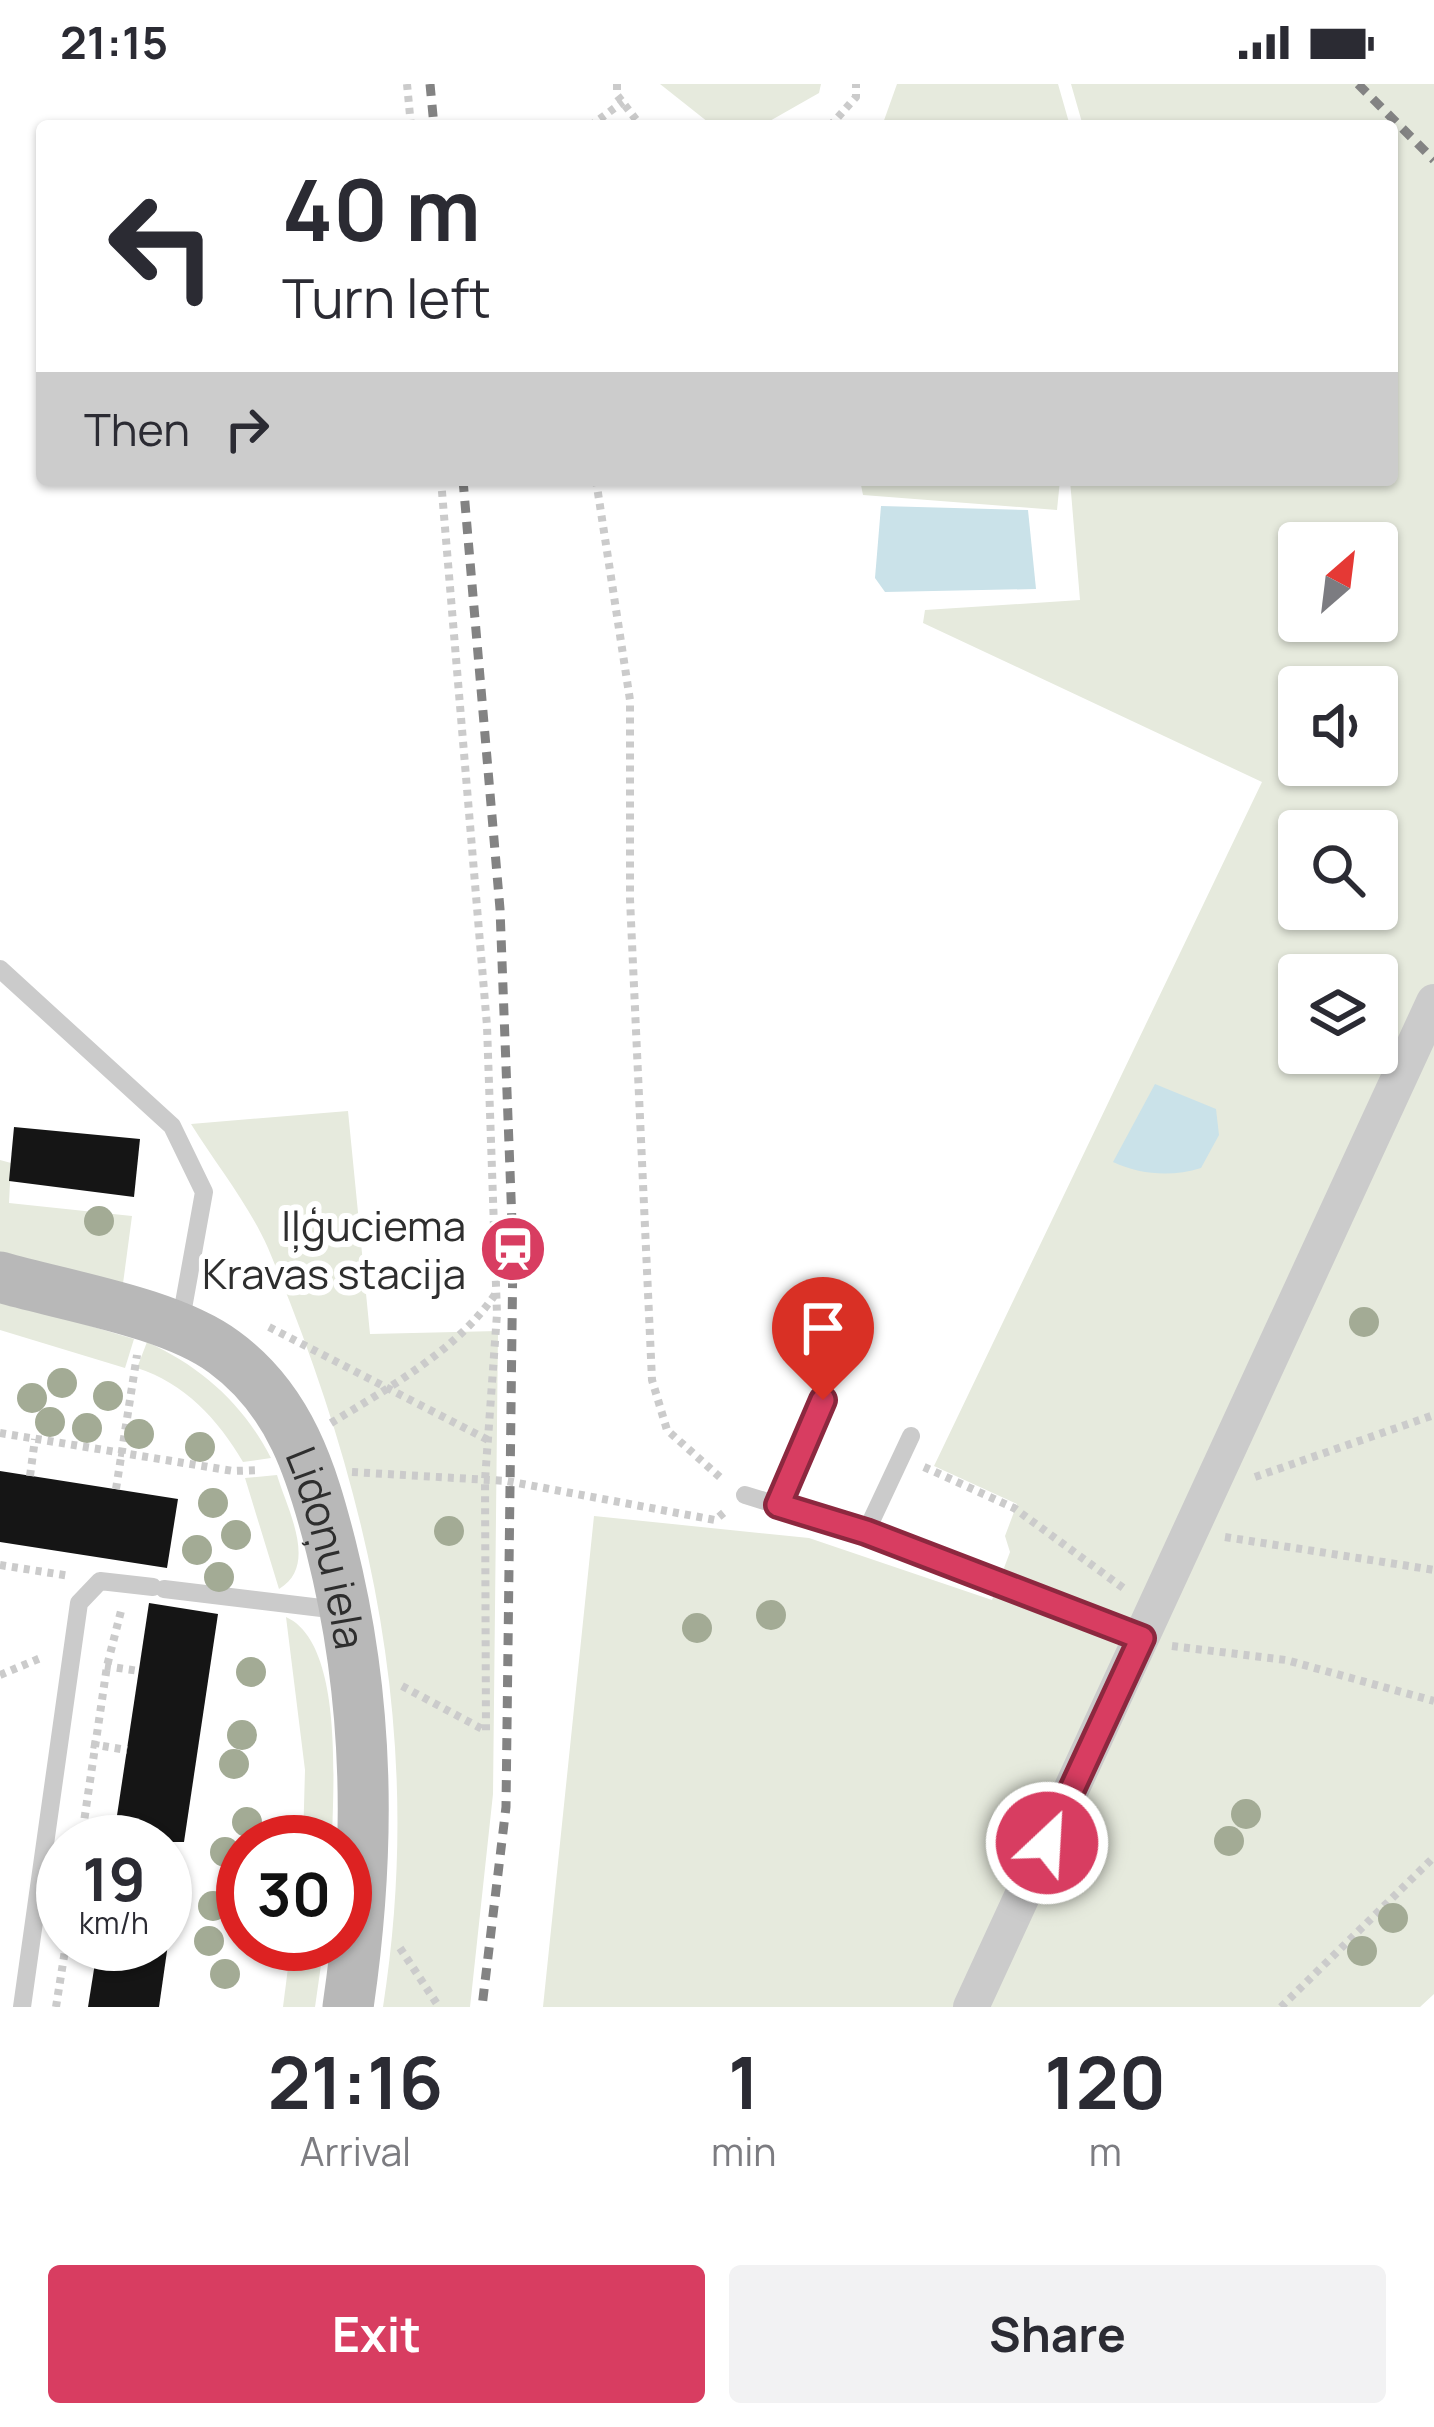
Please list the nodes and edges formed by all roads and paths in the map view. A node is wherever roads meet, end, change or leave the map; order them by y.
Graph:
1 (407, 84) edge
2 (617, 84) edge
3 (856, 84) edge
4 (623, 102) junction
5 (410, 120) edge
6 (598, 120) edge
7 (636, 120) edge
8 (835, 120) edge
9 (442, 486) edge
10 (597, 486) edge
11 (0, 969) edge
12 (1434, 1002) edge
13 (0, 1277) edge
14 (496, 1292) junction
15 (262, 1324) dead end
16 (179, 1329) junction
17 (129, 1378) dead end
18 (387, 1389) junction
19 (823, 1400) dead end
20 (1434, 1415) edge
21 (0, 1433) edge
22 (911, 1436) dead end
23 (35, 1439) junction
24 (488, 1440) junction
25 (121, 1453) junction
26 (305, 1456) junction
27 (901, 1457) junction
28 (30, 1476) dead end
29 (485, 1480) junction
30 (116, 1489) dead end
31 (1208, 1492) junction
32 (745, 1495) junction
33 (778, 1505) junction
34 (866, 1532) junction
35 (1187, 1537) junction
36 (0, 1565) edge
37 (1434, 1570) edge
38 (100, 1581) junction
39 (131, 1583) junction
40 (1158, 1602) junction
41 (348, 1611) junction
42 (1142, 1638) junction
43 (1180, 1648) dead end
44 (70, 1660) junction
45 (355, 1664) junction
46 (107, 1666) junction
47 (139, 1671) dead end
48 (0, 1676) edge
49 (1434, 1701) edge
50 (60, 1738) junction
51 (95, 1744) junction
52 (127, 1750) dead end
53 (49, 1815) edge
54 (85, 1815) edge
55 (1434, 1857) edge
56 (36, 1908) edge
57 (62, 1971) edge
58 (22, 2007) edge
59 (56, 2007) edge
60 (348, 2007) edge
61 (971, 2007) edge
62 (1281, 2007) edge

1 - 5 path
2 - 4 path
3 - 8 path
4 - 6 path
4 - 7 path
9 - 14 path
10 - 32 path
11 - 16 lane
12 - 31 street
13 - 16 street, Lidoņu iela
14 - 18 path
14 - 24 path
15 - 18 path
16 - 26 street, Lidoņu iela
17 - 25 path
18 - 24 path
18 - 26 path
19 - 33 lane
20 - 31 path
21 - 23 path
22 - 27 lane
23 - 25 path
23 - 28 path
24 - 29 path
25 - 26 path
25 - 30 path
26 - 29 path
26 - 41 street, Lidoņu iela
27 - 34 lane
27 - 40 path
29 - 32 path
29 - 45 path
31 - 35 street
32 - 33 lane
33 - 34 lane
34 - 42 lane
35 - 37 path
35 - 40 street
36 - 38 path
38 - 39 lane
38 - 44 lane
39 - 41 lane
39 - 46 path
40 - 42 street
41 - 45 street, Lidoņu iela
42 - 61 street
43 - 49 path
44 - 46 path
44 - 48 path
44 - 50 lane
45 - 60 street, Lidoņu iela
46 - 47 path
46 - 51 path
50 - 51 path
50 - 53 lane
51 - 52 path
51 - 54 path
55 - 62 path
56 - 58 lane
57 - 59 path

